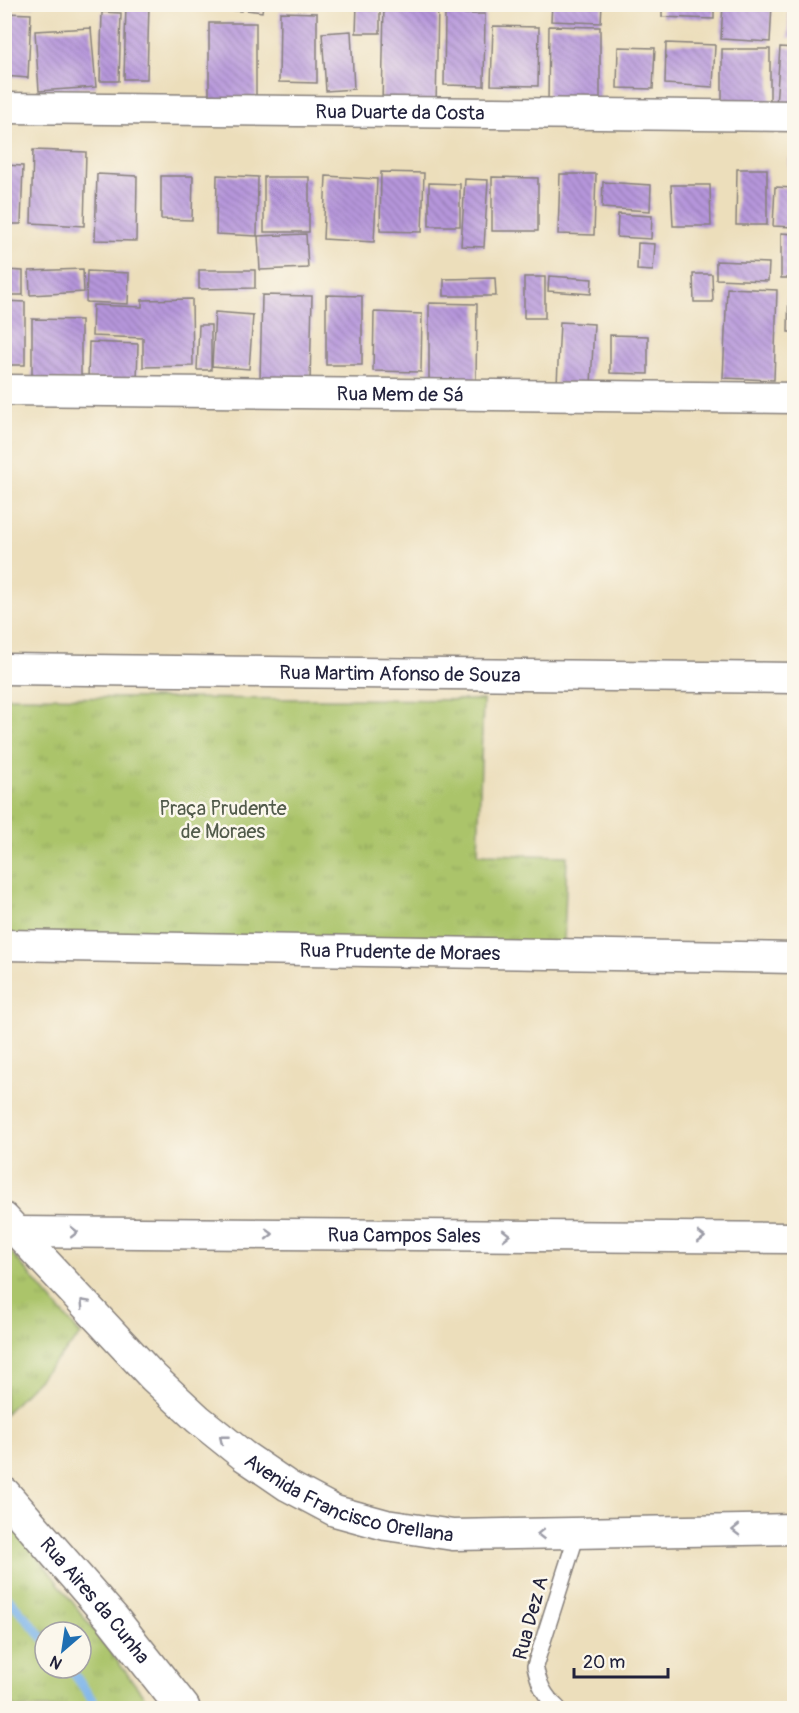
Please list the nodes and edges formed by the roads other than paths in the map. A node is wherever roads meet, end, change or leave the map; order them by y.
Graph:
1 (4, 108) edge
2 (795, 116) edge
3 (4, 390) edge
4 (795, 398) edge
5 (4, 669) edge
6 (795, 678) edge
7 (4, 945) edge
8 (795, 958) edge
9 (8, 1231) edge
10 (795, 1238) edge
11 (4, 1494) edge
12 (795, 1529) edge
13 (577, 1534) junction
14 (183, 1708) edge
15 (558, 1708) edge

1 - 2 street, Rua Duarte da Costa
3 - 4 street, Rua Mem de Sá
5 - 6 street, Rua Martim Afonso de Souza
7 - 8 street, Rua Prudente de Moraes
9 -> 10 street, Rua Campos Sales
13 -> 9 street, Avenida Francisco Orellana
11 - 14 street, Rua Aires da Cunha
12 -> 13 street, Avenida Francisco Orellana
13 - 15 lane, Rua Dez A

